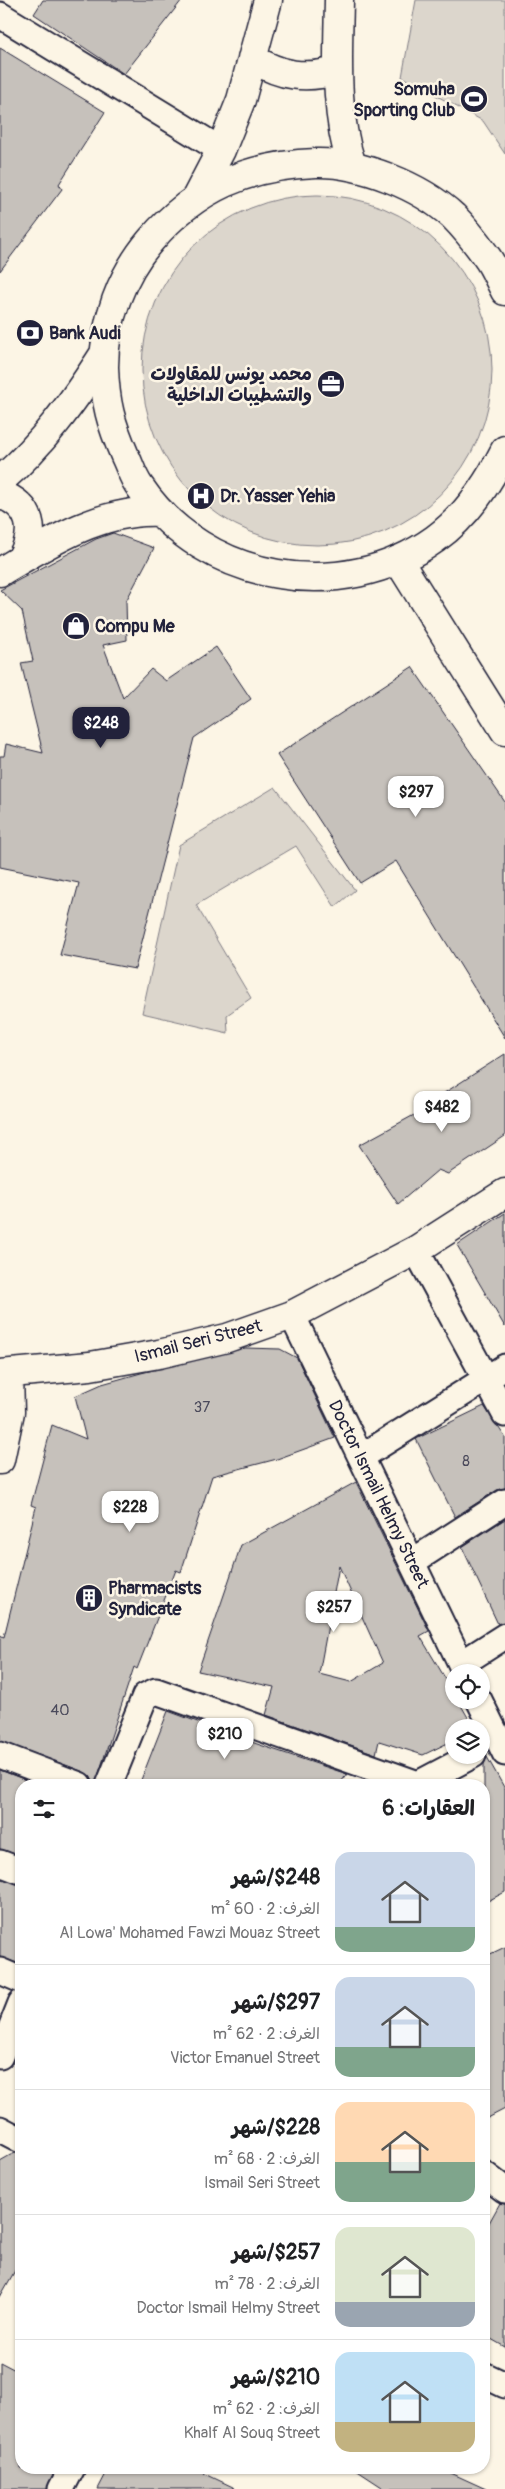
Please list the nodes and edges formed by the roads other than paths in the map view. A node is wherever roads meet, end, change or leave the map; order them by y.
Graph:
1 (268, 0) edge
2 (339, 0) edge
3 (0, 15) edge
4 (252, 58) junction
5 (338, 70) junction
6 (221, 150) junction
7 (352, 166) junction
8 (196, 198) junction
9 (505, 291) edge
10 (104, 354) junction
11 (505, 450) edge
12 (498, 475) edge
13 (0, 481) edge
14 (0, 494) edge
15 (159, 512) junction
16 (398, 560) junction
17 (11, 566) edge
18 (505, 731) edge
19 (505, 1193) edge
20 (416, 1250) junction
21 (292, 1315) junction
22 (496, 1373) edge
23 (4, 1374) edge
24 (505, 1414) edge
25 (361, 1457) junction
26 (0, 1460) edge
27 (505, 1502) edge
28 (412, 1562) junction
29 (505, 1636) edge
30 (461, 1664) edge
31 (468, 1664) edge
32 (482, 1709) edge
33 (495, 1749) edge
34 (0, 1755) edge
35 (456, 1764) edge
36 (63, 1779) edge
37 (111, 1779) edge
38 (403, 1779) edge
39 (427, 1779) edge
40 (0, 1863) edge
41 (15, 1869) edge
42 (0, 1971) edge
43 (15, 1977) edge
44 (15, 2018) edge
45 (0, 2056) edge
46 (0, 2129) edge
47 (15, 2137) edge
48 (69, 2474) edge
49 (61, 2489) edge

1 - 4 main road
2 - 5 main road
3 - 6 street
4 - 5 main road
4 - 6 main road
5 - 7 main road
6 - 8 main road
7 - 8 main road
7 - 9 main road
8 - 10 main road
10 - 13 main road
10 - 15 main road
11 - 12 main road
12 - 16 main road
14 - 17 main road
15 - 16 main road
15 - 17 main road
16 - 18 main road
19 - 20 main road, Ismail Seri Street
20 - 21 main road, Ismail Seri Street
20 - 22 street
21 - 23 main road, Ismail Seri Street
21 - 25 street, Doctor Ismail Helmy Street
22 - 24 street
22 - 25 street
23 - 26 main road, Ismail Seri Street
25 - 28 street, Doctor Ismail Helmy Street
27 - 28 street
28 - 30 street, Doctor Ismail Helmy Street
29 - 31 street
32 - 33 street
34 - 36 street
35 - 39 street
37 - 38 street
40 - 41 street
42 - 43 street
44 - 45 street
46 - 47 street
48 - 49 street

